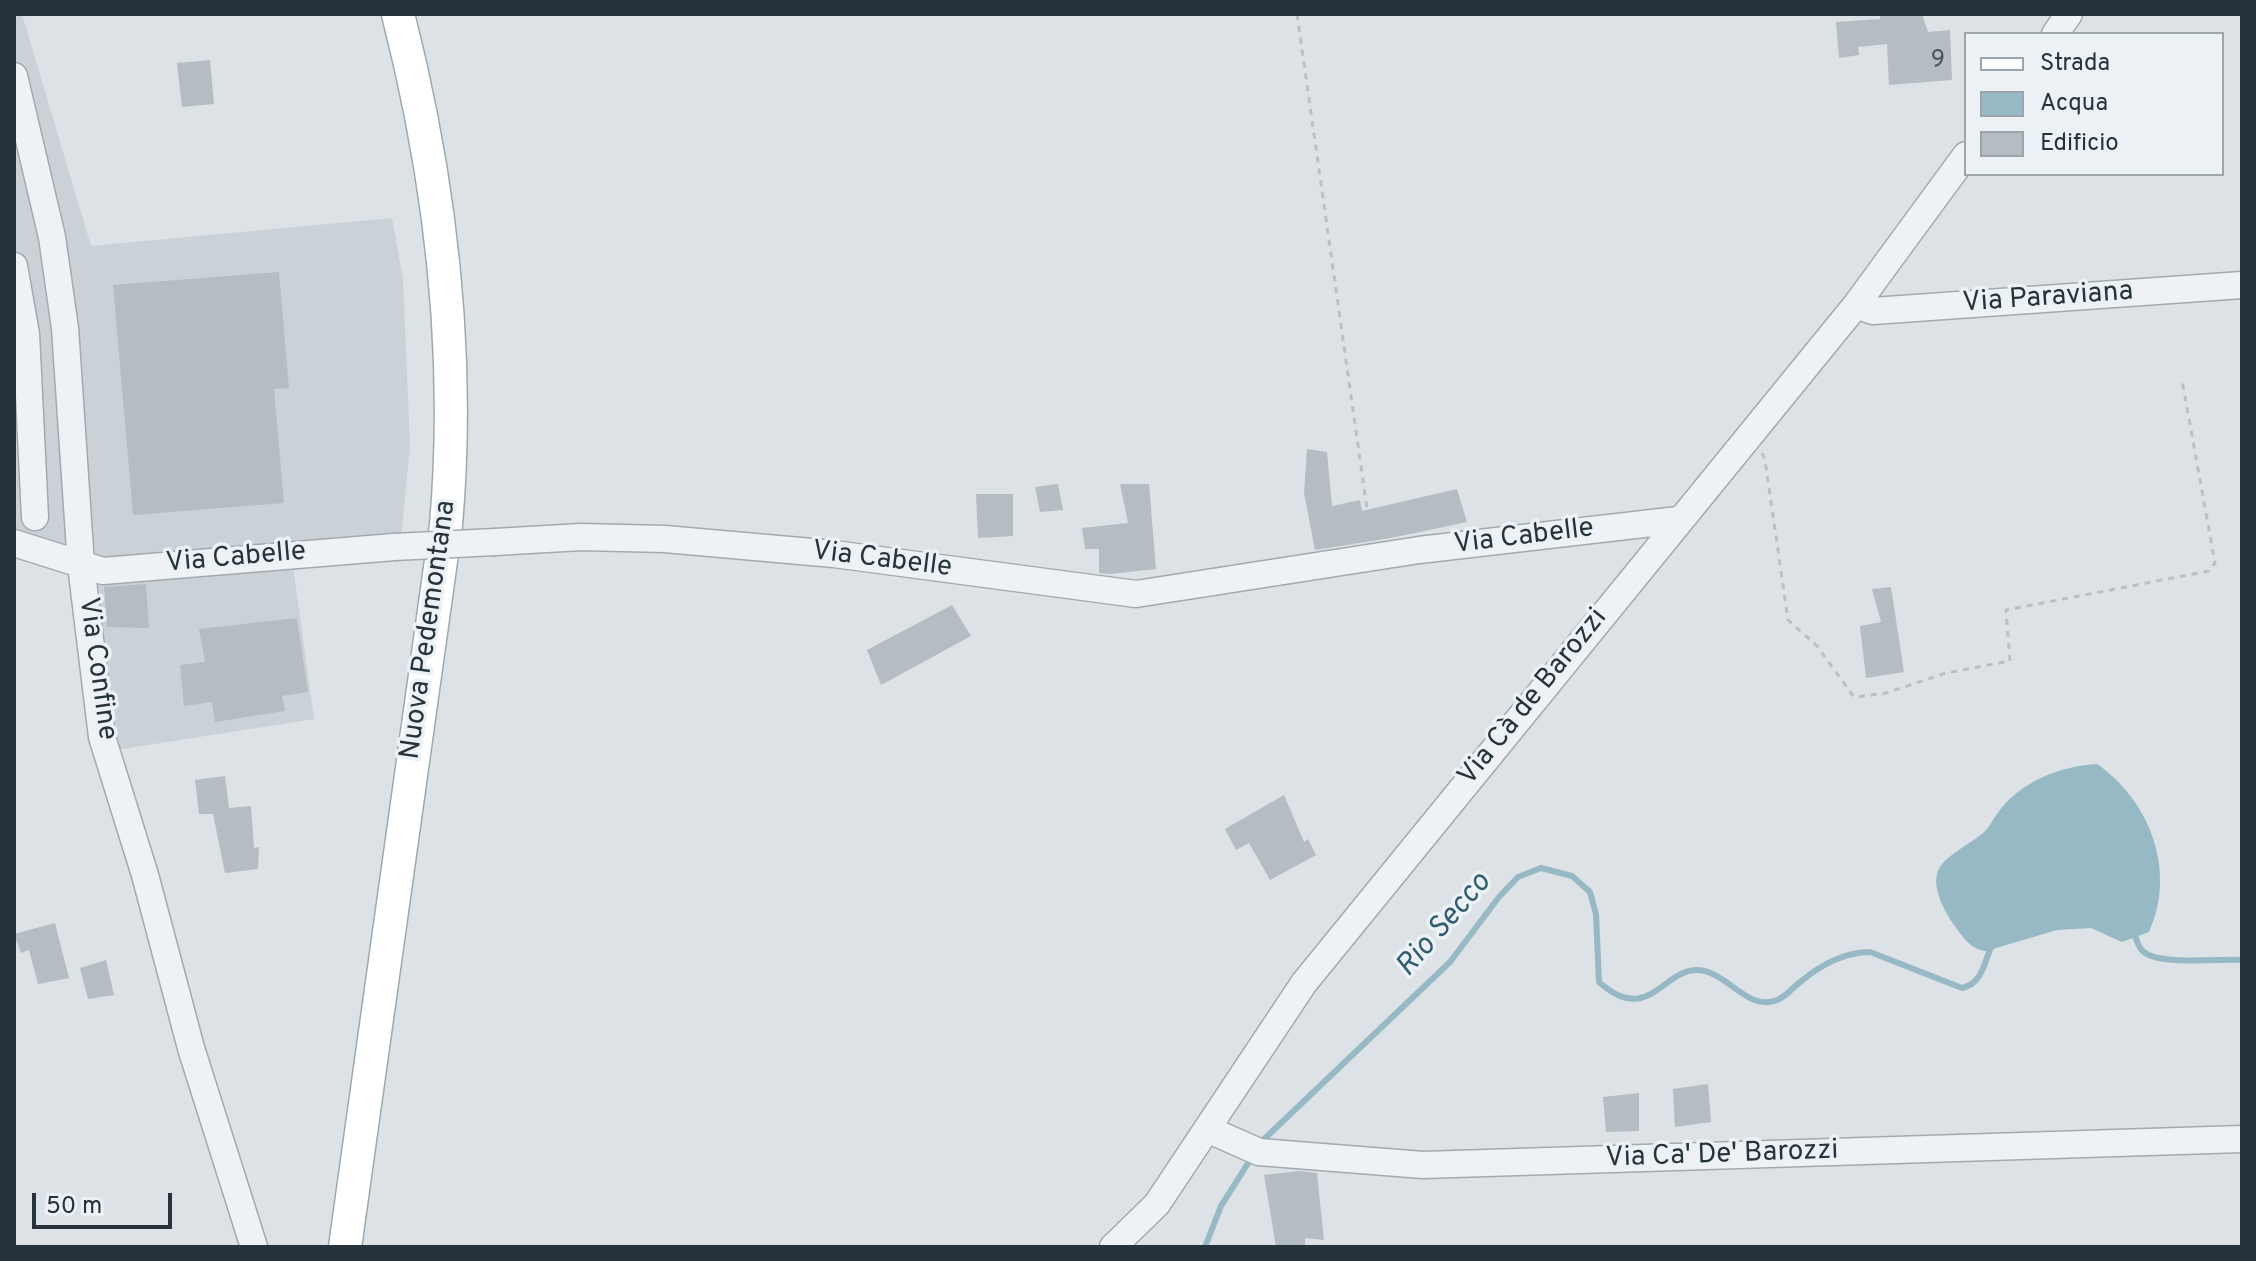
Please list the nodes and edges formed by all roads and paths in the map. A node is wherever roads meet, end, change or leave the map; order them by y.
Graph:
1 (398, 14) edge
2 (1297, 14) edge
3 (2069, 14) edge
4 (2056, 32) edge
5 (14, 76) edge
6 (1964, 158) edge
7 (14, 266) edge
8 (2242, 285) edge
9 (1856, 305) junction
10 (65, 328) junction
11 (26, 334) junction
12 (2182, 380) dead end
13 (1750, 432) junction
14 (35, 517) dead end
15 (1678, 520) junction
16 (14, 543) edge
17 (1373, 557) junction
18 (81, 565) junction
19 (1207, 1129) junction
20 (2242, 1139) edge
21 (254, 1247) edge
22 (345, 1247) edge
23 (1113, 1247) edge

1 - 22 main road, Nuova Pedemontana
2 - 17 path
3 - 4 street
5 - 10 street, Via Confine
6 - 9 street, Via Cà de Barozzi
7 - 11 street
8 - 9 street, Via Paraviana
9 - 13 street, Via Cà de Barozzi
10 - 11 street
10 - 18 street, Via Confine
11 - 14 street
12 - 13 path
13 - 15 street, Via Cà de Barozzi
15 - 17 street, Via Cabelle
15 - 19 street, Via Cà de Barozzi
16 - 18 street, Via Cabelle
17 - 18 street, Via Cabelle, bridge
18 - 21 street, Via Confine
19 - 20 street, Via Ca' De' Barozzi
19 - 23 street, Via Cà de Barozzi

